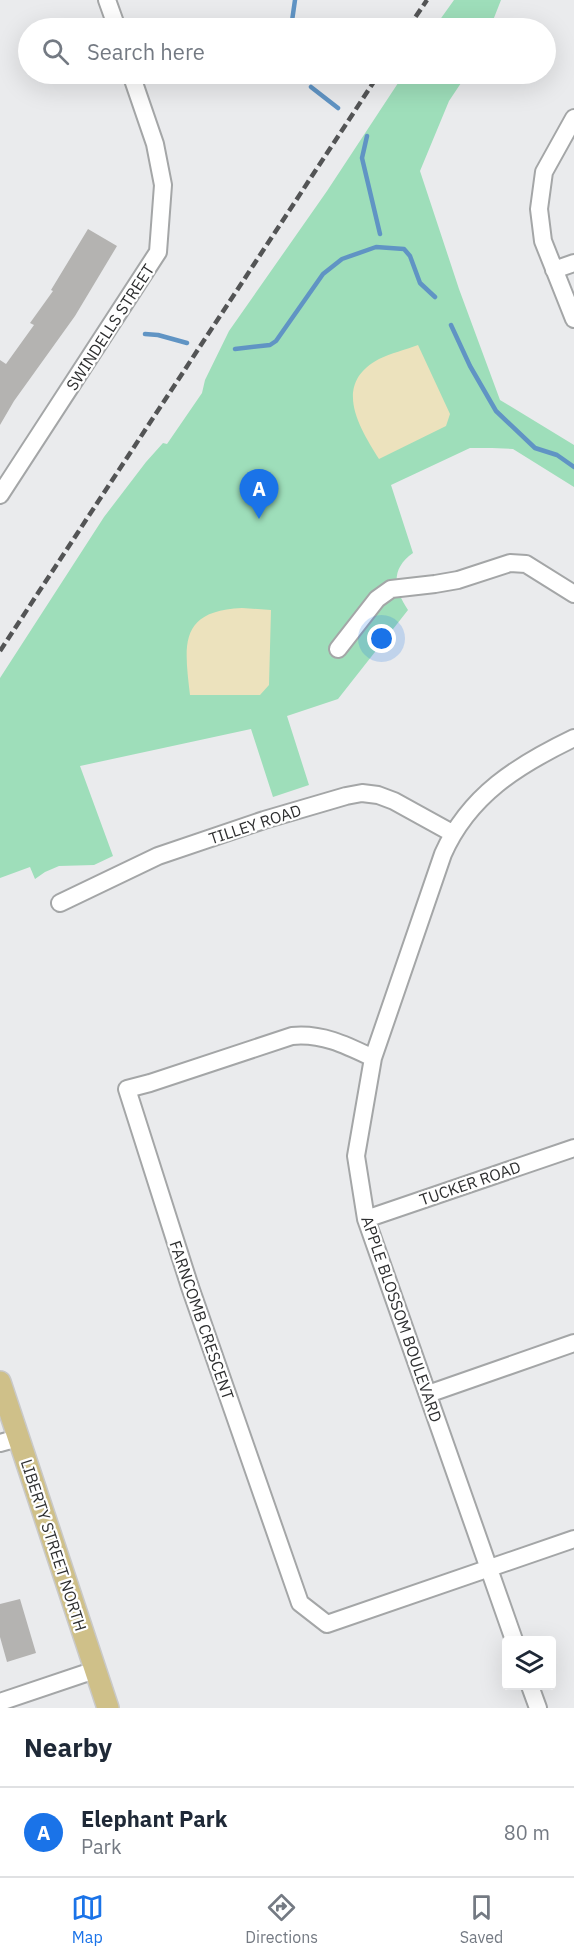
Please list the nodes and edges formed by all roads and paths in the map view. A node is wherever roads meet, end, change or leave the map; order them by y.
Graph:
1 (107, 0) edge
2 (113, 18) edge
3 (134, 84) edge
4 (574, 118) edge
5 (574, 263) edge
6 (554, 270) junction
7 (574, 319) edge
8 (0, 495) edge
9 (574, 594) edge
10 (338, 650) dead end
11 (574, 738) edge
12 (452, 833) junction
13 (60, 903) dead end
14 (373, 1058) junction
15 (574, 1148) edge
16 (366, 1219) junction
17 (574, 1343) edge
18 (0, 1382) edge
19 (428, 1394) junction
20 (9, 1441) edge
21 (574, 1539) edge
22 (488, 1569) junction
23 (512, 1636) edge
24 (95, 1670) junction
25 (531, 1690) edge
26 (0, 1702) edge
27 (108, 1708) edge
28 (538, 1708) edge

1 - 2 street
3 - 8 street, SWINDELLS STREET
4 - 6 street
5 - 6 street
6 - 7 street
9 - 10 street
11 - 12 street, APPLE BLOSSOM BOULEVARD
12 - 13 street, TILLEY ROAD
12 - 14 street, APPLE BLOSSOM BOULEVARD
14 - 16 street, APPLE BLOSSOM BOULEVARD
14 - 22 street, FARNCOMB CRESCENT
15 - 16 street, TUCKER ROAD
16 - 19 street, APPLE BLOSSOM BOULEVARD
17 - 19 street
18 - 20 main road, LIBERTY STREET NORTH
19 - 22 street, APPLE BLOSSOM BOULEVARD
20 - 24 main road, LIBERTY STREET NORTH
21 - 22 street
22 - 23 street, APPLE BLOSSOM BOULEVARD
24 - 26 street
24 - 27 main road, LIBERTY STREET NORTH
25 - 28 street

